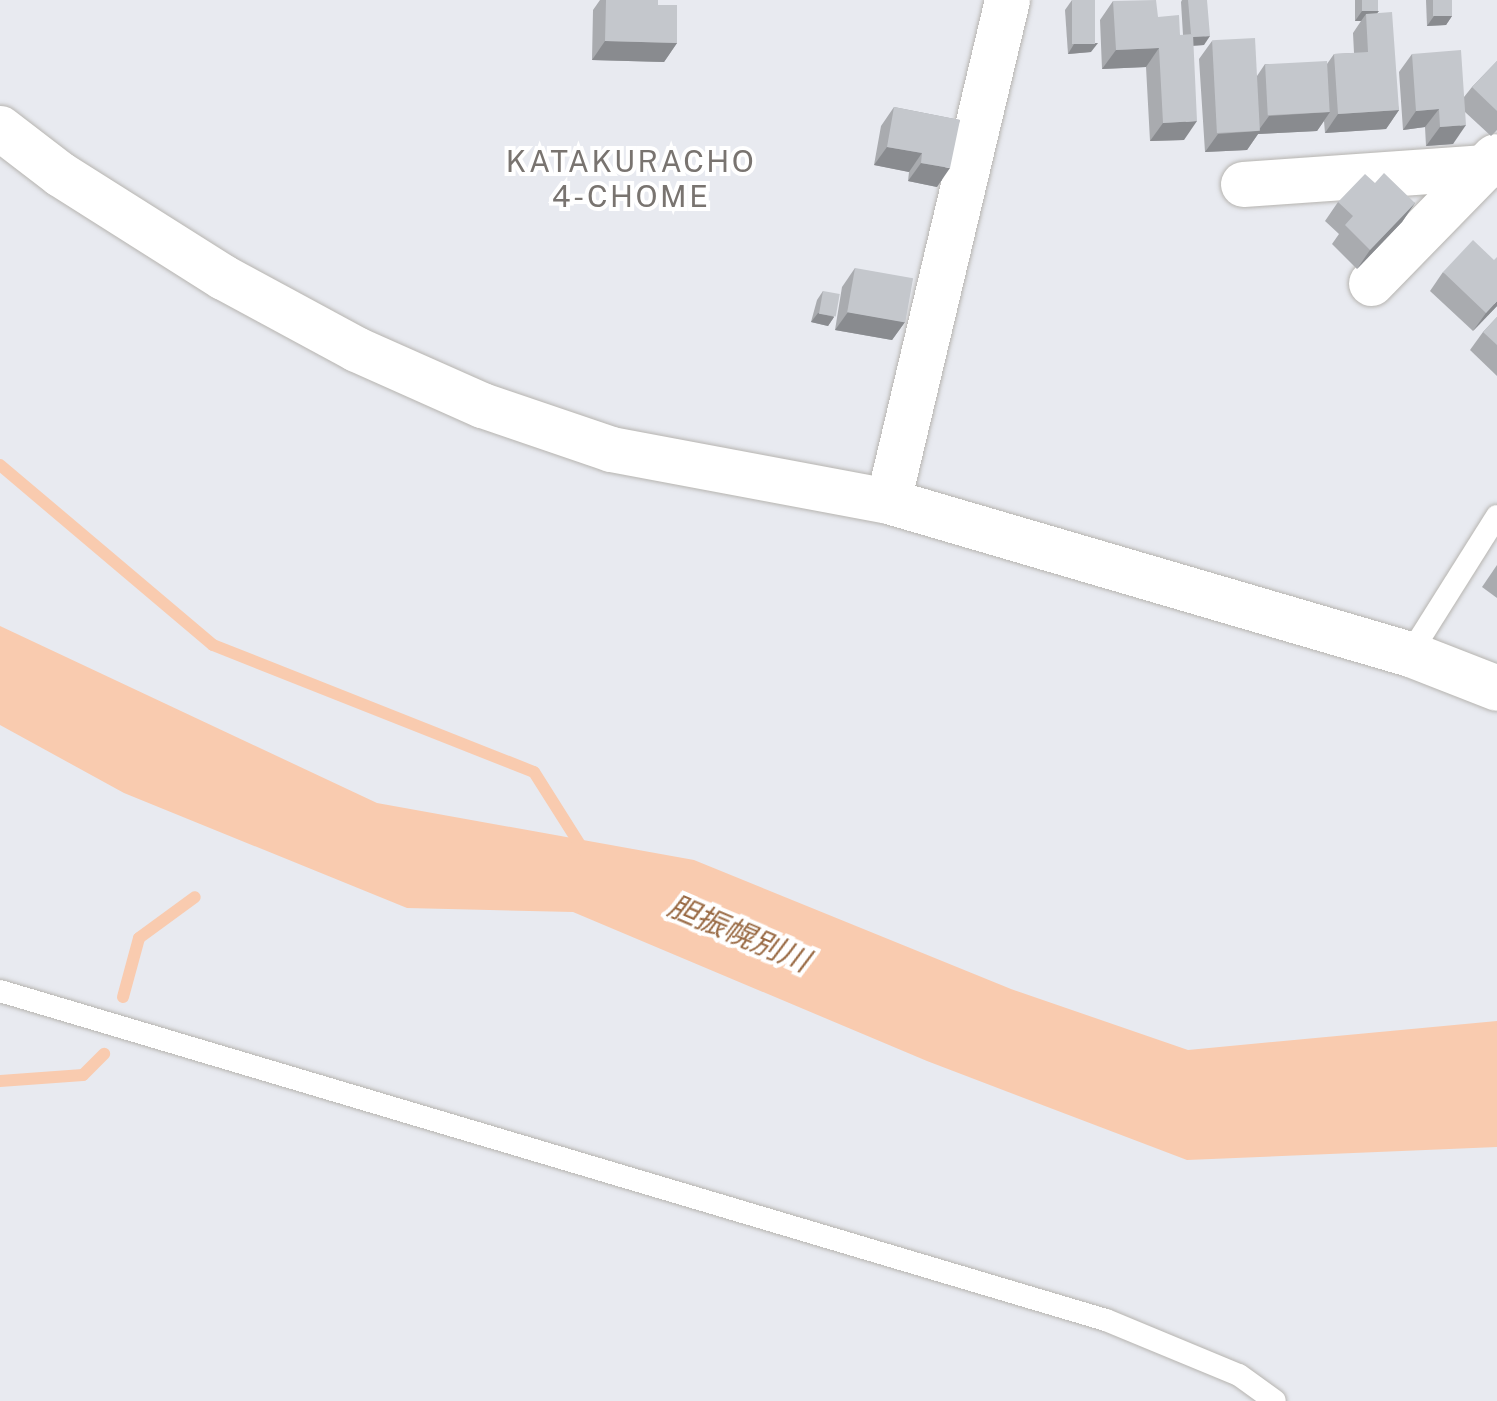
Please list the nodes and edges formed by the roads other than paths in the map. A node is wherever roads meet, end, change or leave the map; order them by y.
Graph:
1 (1007, 0) edge
2 (0, 128) edge
3 (1491, 160) edge
4 (1243, 184) dead end
5 (1371, 284) dead end
6 (888, 501) junction
7 (1497, 516) edge
8 (1410, 654) junction
9 (1497, 688) edge
10 (0, 991) edge
11 (1275, 1401) edge

1 - 6 street
2 - 6 street
3 - 4 street
3 - 5 street
6 - 8 street
7 - 8 lane
8 - 9 street
10 - 11 lane

